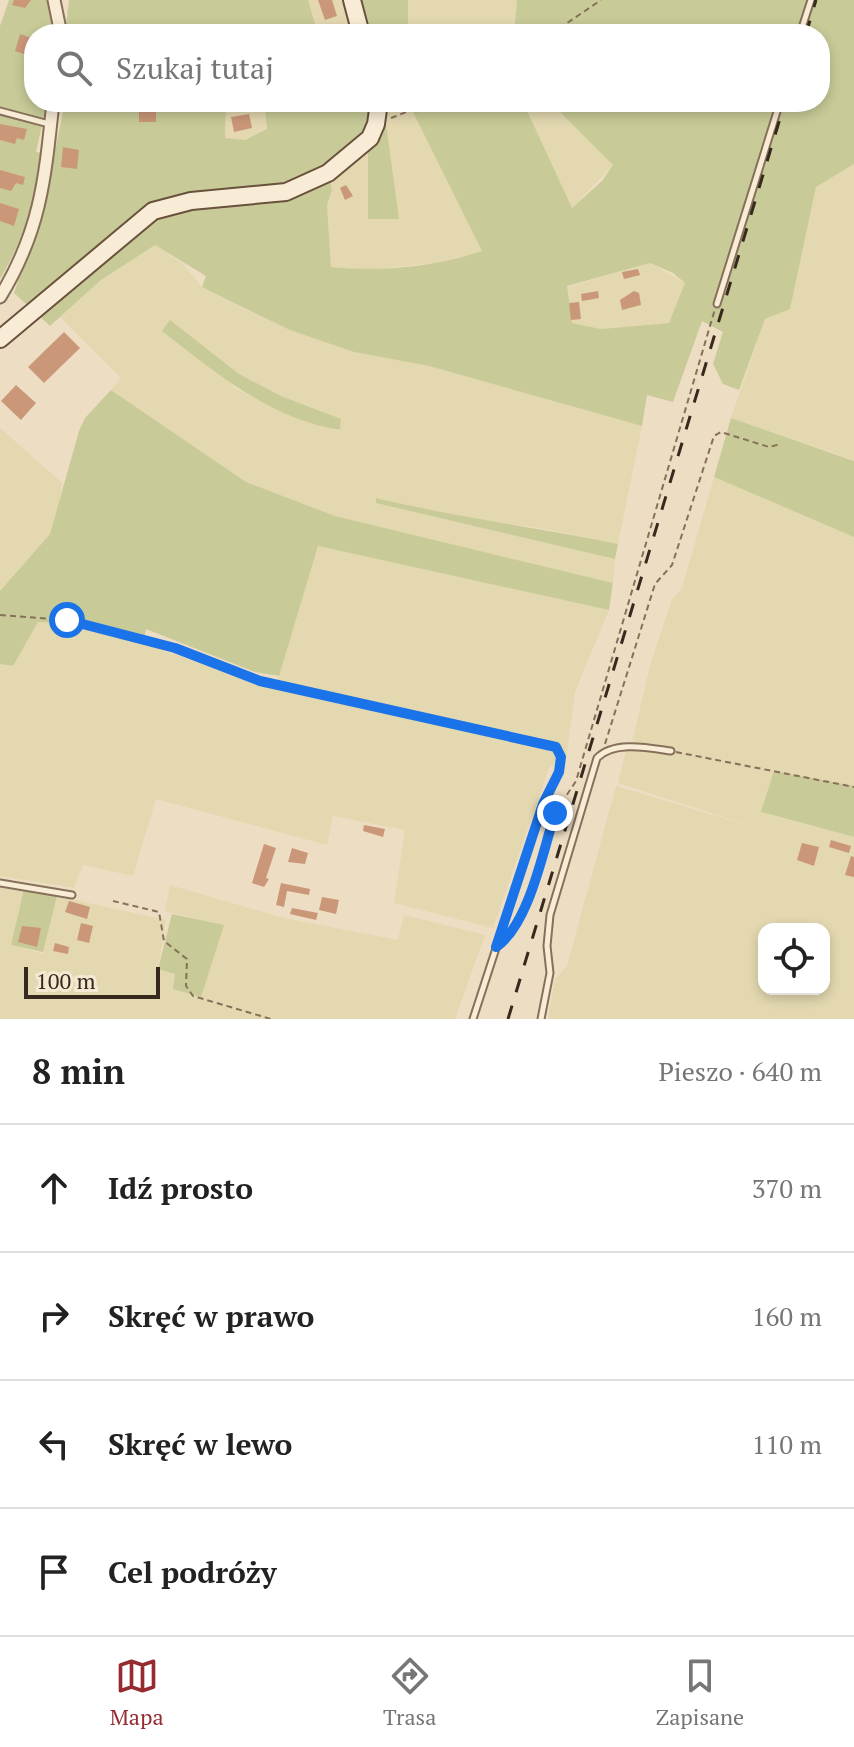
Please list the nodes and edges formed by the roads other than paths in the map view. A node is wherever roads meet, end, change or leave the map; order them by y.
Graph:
1 (54, 0) edge
2 (352, 0) edge
3 (811, 0) edge
4 (59, 24) edge
5 (358, 24) edge
6 (803, 24) edge
7 (0, 111) edge
8 (52, 112) edge
9 (377, 112) edge
10 (777, 112) edge
11 (50, 124) junction
12 (0, 297) edge
13 (717, 304) road end
14 (0, 339) edge
15 (671, 751) road end
16 (0, 883) edge
17 (72, 895) dead end
18 (499, 939) road end
19 (473, 1019) edge
20 (541, 1019) edge

1 - 4 street
2 - 5 street
3 - 6 lane
7 - 11 lane
8 - 11 street
9 - 14 street
10 - 13 lane
11 - 12 street
15 - 20 lane
16 - 17 lane
18 - 19 lane

